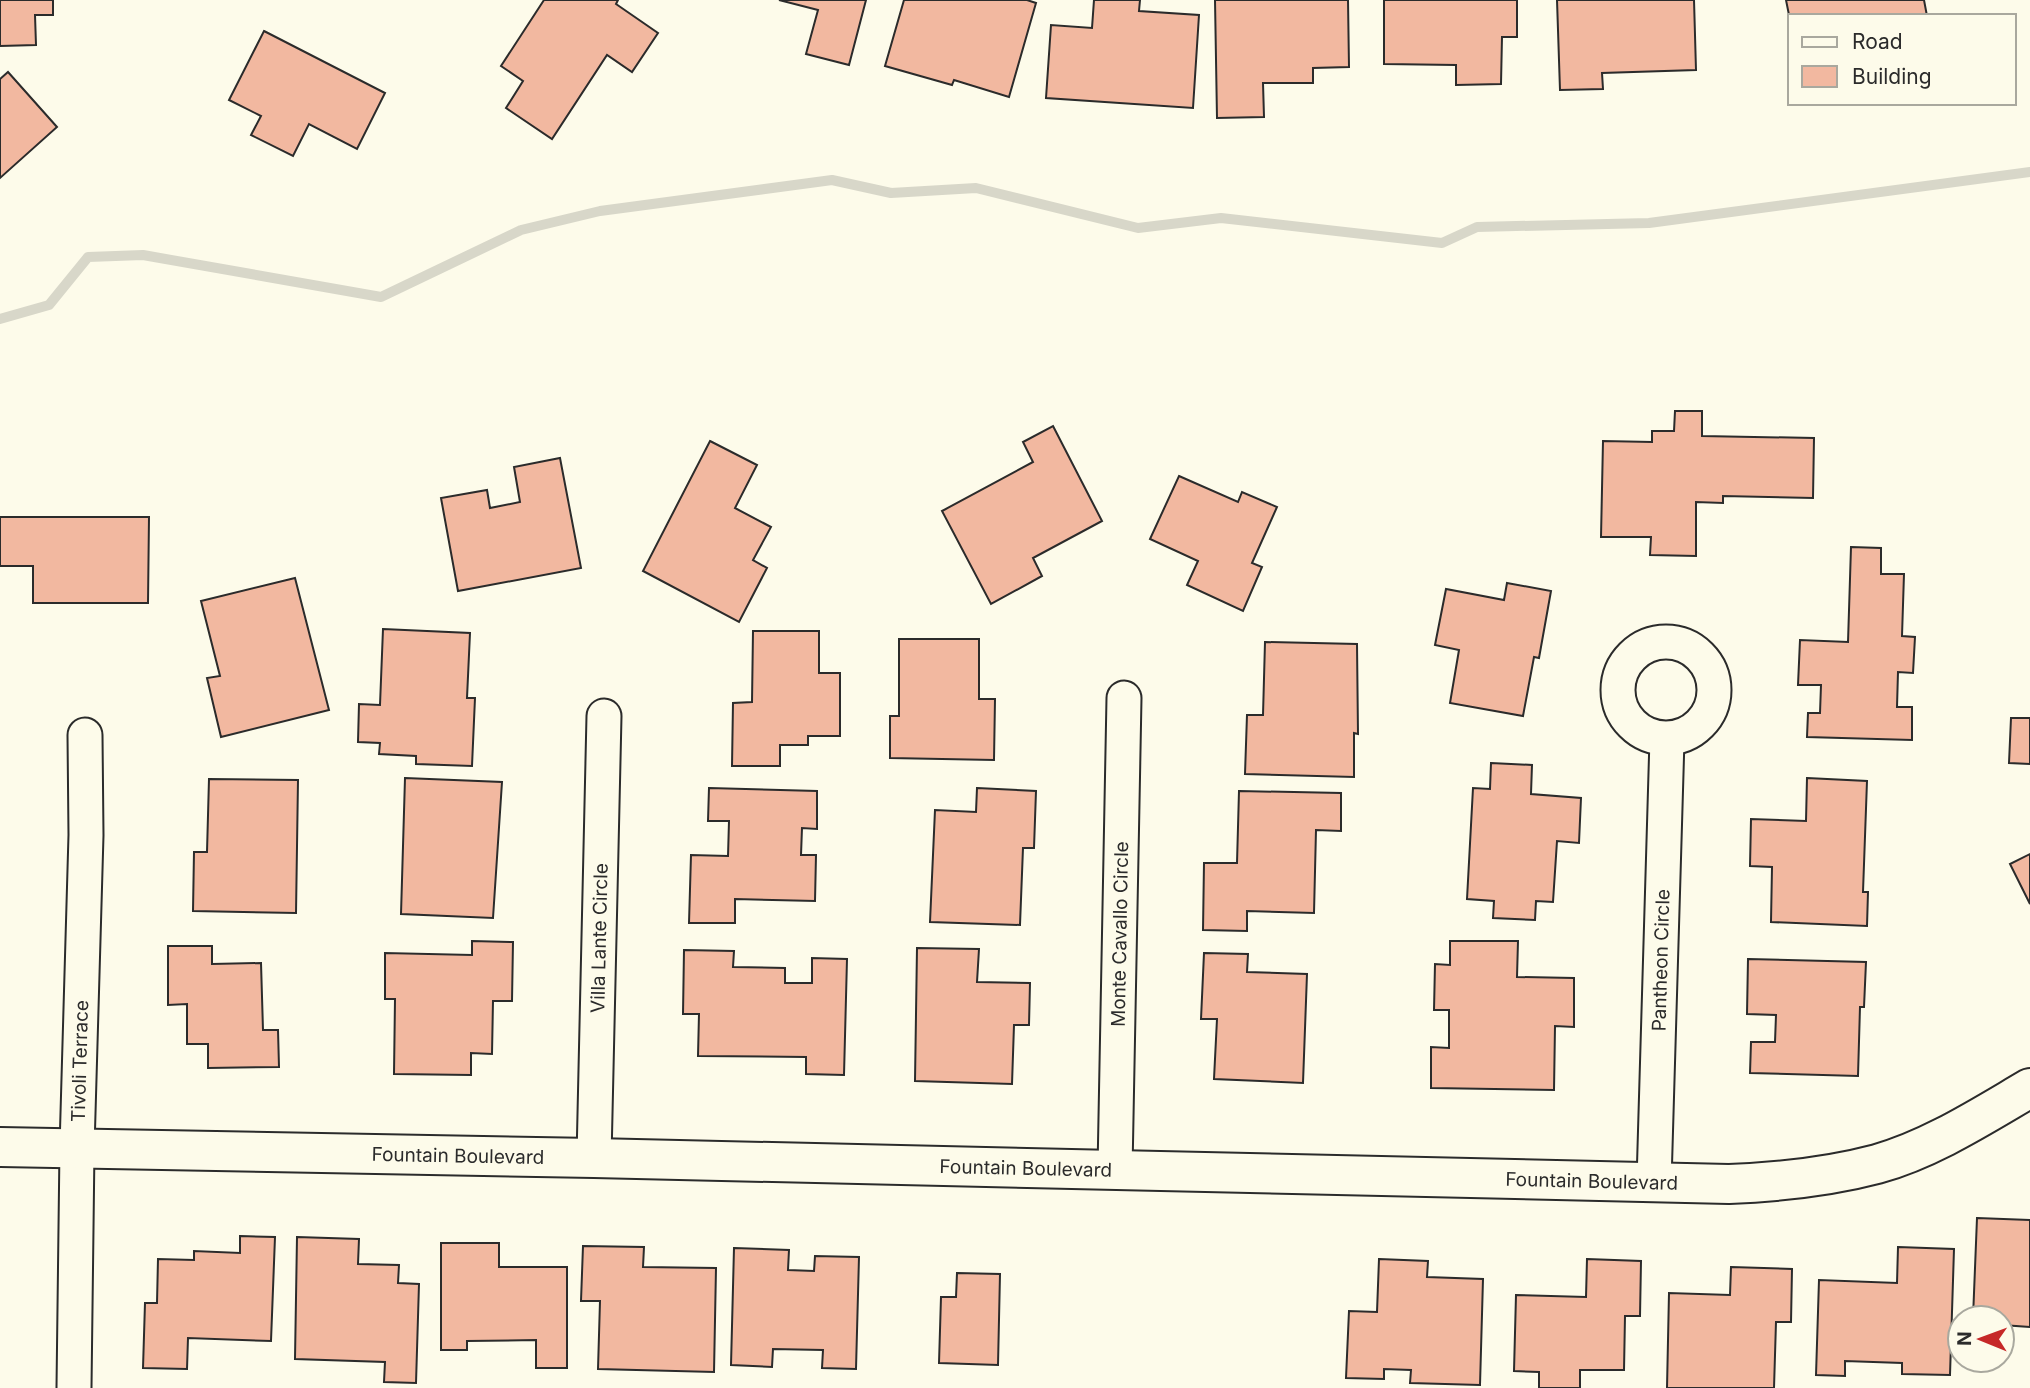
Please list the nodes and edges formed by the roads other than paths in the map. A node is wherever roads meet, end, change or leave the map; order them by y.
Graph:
1 (1124, 698) dead end
2 (604, 716) dead end
3 (85, 735) dead end
4 (1667, 739) dead end
5 (2030, 1088) edge
6 (0, 1147) edge
7 (77, 1148) junction
8 (594, 1158) junction
9 (1115, 1170) junction
10 (1654, 1182) junction
11 (74, 1388) edge

1 - 9 street, Monte Cavallo Circle
2 - 8 street, Villa Lante Circle
3 - 7 street, Tivoli Terrace
4 - 10 street, Pantheon Circle
5 - 10 street, Fountain Boulevard
6 - 7 street, Fountain Boulevard
7 - 8 street, Fountain Boulevard
7 - 11 street, Tivoli Terrace
8 - 9 street, Fountain Boulevard
9 - 10 street, Fountain Boulevard

